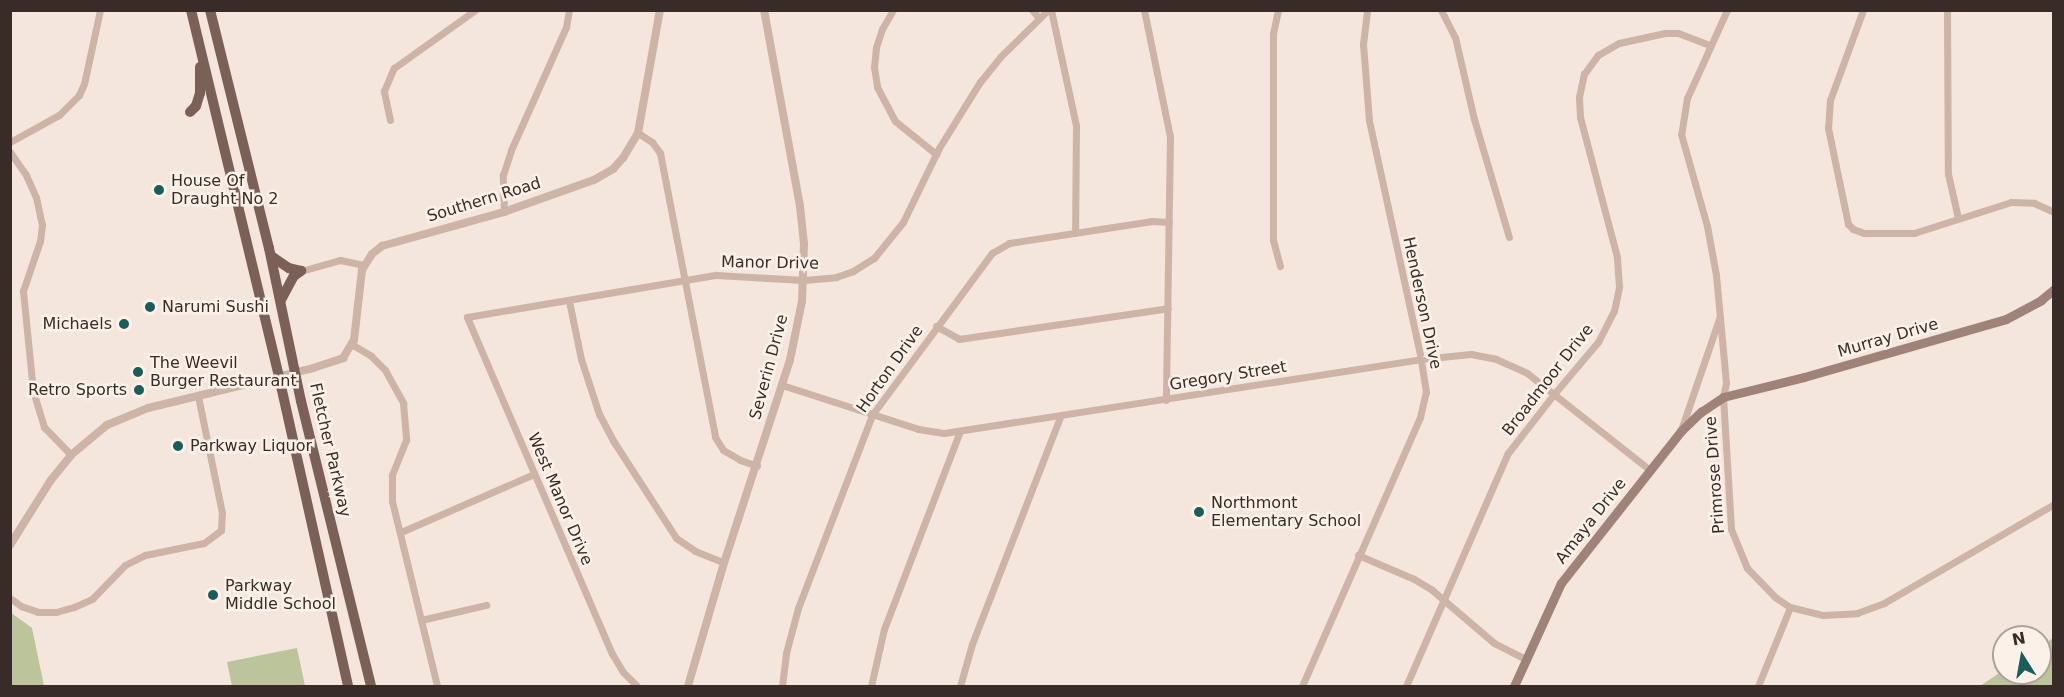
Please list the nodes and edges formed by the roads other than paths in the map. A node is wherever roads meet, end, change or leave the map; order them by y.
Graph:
1 (100, 10) edge
2 (191, 10) edge
3 (210, 10) edge
4 (475, 10) edge
5 (569, 10) edge
6 (660, 10) edge
7 (764, 10) edge
8 (893, 10) edge
9 (1032, 10) edge
10 (1049, 10) edge
11 (1144, 10) edge
12 (1278, 10) edge
13 (1367, 10) edge
14 (1441, 10) edge
15 (1727, 10) edge
16 (1863, 10) edge
17 (1947, 10) edge
18 (1039, 18) junction
19 (1709, 45) junction
20 (200, 49) junction
21 (190, 112) dead end
22 (390, 120) dead end
23 (638, 133) junction
24 (10, 142) edge
25 (10, 152) edge
26 (936, 154) junction
27 (504, 212) junction
28 (2054, 212) edge
29 (1958, 218) junction
30 (1169, 222) junction
31 (1075, 233) junction
32 (1509, 237) dead end
33 (271, 256) junction
34 (364, 265) junction
35 (1280, 267) dead end
36 (301, 271) junction
37 (682, 280) junction
38 (804, 280) junction
39 (2054, 289) edge
40 (280, 300) junction
41 (568, 301) junction
42 (1168, 308) junction
43 (1720, 313) junction
44 (467, 317) joint
45 (936, 326) junction
46 (353, 345) junction
47 (1421, 359) junction
48 (296, 372) junction
49 (279, 377) junction
50 (782, 385) junction
51 (1554, 394) junction
52 (198, 396) junction
53 (1723, 397) junction
54 (1166, 400) junction
55 (872, 415) junction
56 (1060, 417) junction
57 (960, 431) junction
58 (1681, 431) junction
59 (71, 455) junction
60 (757, 466) junction
61 (1650, 470) junction
62 (534, 474) junction
63 (2054, 504) edge
64 (401, 532) junction
65 (10, 545) edge
66 (1358, 555) junction
67 (724, 563) junction
68 (10, 598) edge
69 (1444, 600) junction
70 (486, 605) dead end
71 (1790, 608) junction
72 (421, 620) junction
73 (1527, 660) junction
74 (348, 687) edge
75 (371, 687) edge
76 (437, 687) edge
77 (637, 687) edge
78 (688, 687) edge
79 (782, 687) edge
80 (871, 687) edge
81 (960, 687) edge
82 (1302, 687) edge
83 (1406, 687) edge
84 (1515, 687) edge
85 (1758, 687) edge

1 - 24 street
2 - 20 main road, Fletcher Parkway
3 - 33 main road, Fletcher Parkway
4 - 22 street
5 - 27 street
6 - 23 street, Southern Road
7 - 38 street, Severin Drive
8 - 26 street
9 - 18 street
10 - 18 street, Manor Drive
10 - 31 street
11 - 30 street
12 - 35 street
13 - 47 street, Henderson Drive
14 - 32 street
15 - 19 street, Primrose Drive
16 - 29 street
17 - 29 street
18 - 26 street, Manor Drive
19 - 43 street, Primrose Drive
19 - 51 street, Broadmoor Drive
20 - 21 main road
20 - 49 main road, Fletcher Parkway
23 - 27 street, Southern Road
23 - 37 street
25 - 59 street
26 - 38 street, Manor Drive
27 - 34 street, Southern Road
28 - 29 street
30 - 31 street, Horton Drive
30 - 42 street
31 - 45 street, Horton Drive
33 - 36 main road
33 - 40 main road, Fletcher Parkway
34 - 36 street
34 - 46 street
36 - 40 main road
37 - 38 street, Manor Drive
37 - 41 street, Manor Drive
37 - 60 street
38 - 50 street, Severin Drive
39 - 53 main road, Murray Drive
40 - 48 main road, Fletcher Parkway
41 - 44 street, Manor Drive
41 - 67 street
42 - 45 street
42 - 54 street
43 - 53 street, Primrose Drive
43 - 58 street, Primrose Drive
44 - 62 street, West Manor Drive
45 - 55 street, Horton Drive
46 - 48 street
46 - 64 street
47 - 51 street, Gregory Street
47 - 54 street, Gregory Street
47 - 66 street, Henderson Drive
48 - 49 street
48 - 75 main road, Fletcher Parkway
49 - 52 street
49 - 74 main road, Fletcher Parkway
50 - 55 street, Gregory Street
50 - 60 street, Severin Drive
51 - 61 street, Gregory Street
51 - 69 street, Broadmoor Drive
52 - 59 street
52 - 68 street
53 - 58 main road, Amaya Drive
53 - 71 street, Primrose Drive
54 - 56 street, Gregory Street
55 - 57 street, Gregory Street
55 - 79 street, Horton Drive
56 - 57 street, Gregory Street
56 - 81 street
57 - 80 street
58 - 61 main road, Amaya Drive
59 - 65 street
60 - 67 street, Severin Drive
61 - 73 main road, Amaya Drive
62 - 64 street
62 - 77 street, West Manor Drive
63 - 71 street, Primrose Drive
64 - 72 street
66 - 69 street
66 - 82 street, Henderson Drive
67 - 78 street, Severin Drive
69 - 73 street
69 - 83 street, Broadmoor Drive
70 - 72 street
71 - 85 street
72 - 76 street
73 - 84 main road, Amaya Drive

